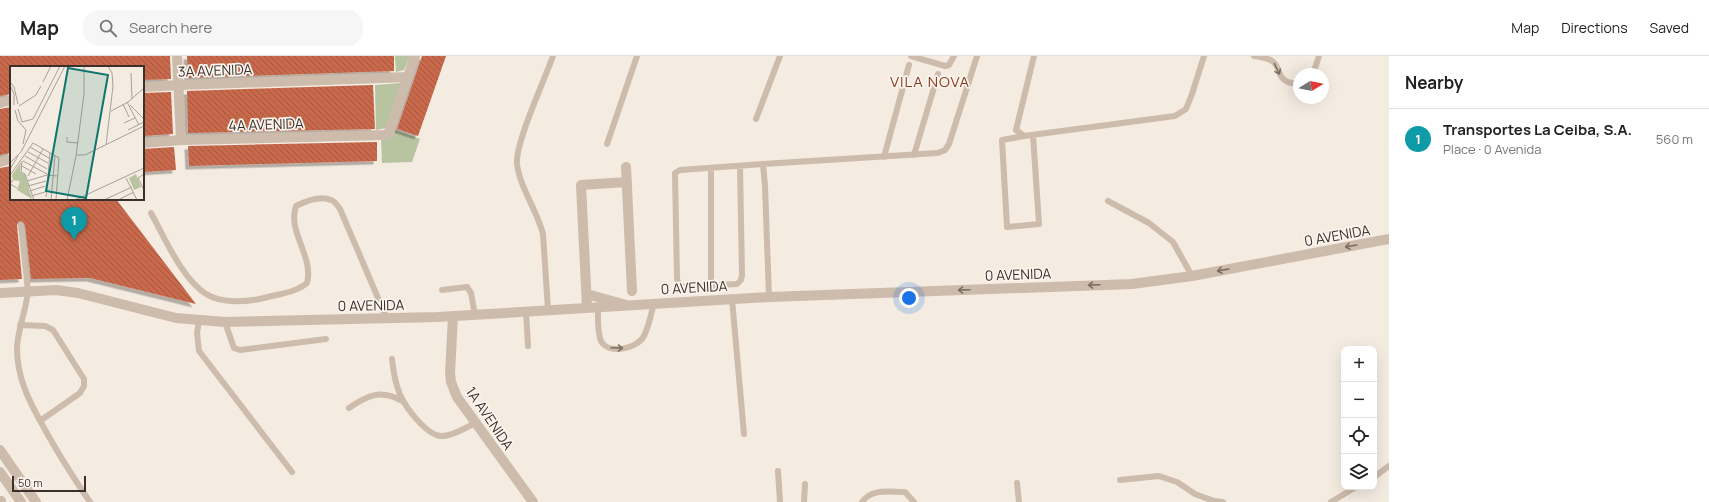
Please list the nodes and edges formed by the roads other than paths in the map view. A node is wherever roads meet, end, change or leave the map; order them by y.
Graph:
1 (177, 56) edge
2 (415, 56) edge
3 (554, 56) edge
4 (637, 56) edge
5 (780, 56) edge
6 (911, 56) edge
7 (954, 56) edge
8 (977, 56) edge
9 (1034, 56) edge
10 (1204, 56) edge
11 (1254, 56) edge
12 (1319, 56) edge
13 (930, 59) edge
14 (909, 65) dead end
15 (1315, 68) edge
16 (938, 74) dead end
17 (408, 77) junction
18 (1293, 82) edge
19 (179, 84) junction
20 (144, 87) edge
21 (10, 100) edge
22 (0, 103) edge
23 (756, 119) dead end
24 (1033, 135) junction
25 (1024, 136) junction
26 (181, 140) junction
27 (144, 143) edge
28 (607, 144) dead end
29 (914, 155) junction
30 (884, 157) junction
31 (10, 159) edge
32 (0, 162) edge
33 (763, 164) junction
34 (740, 166) junction
35 (626, 167) dead end
36 (711, 169) junction
37 (627, 182) junction
38 (1108, 202) dead end
39 (151, 213) dead end
40 (21, 225) dead end
41 (1389, 239) edge
42 (1192, 276) junction
43 (711, 285) junction
44 (442, 290) dead end
45 (28, 291) junction
46 (632, 291) dead end
47 (0, 293) edge
48 (587, 294) junction
49 (768, 297) junction
50 (732, 298) junction
51 (654, 303) junction
52 (626, 305) junction
53 (587, 307) junction
54 (598, 307) junction
55 (548, 310) junction
56 (526, 311) junction
57 (475, 315) junction
58 (453, 316) junction
59 (387, 319) junction
60 (199, 321) junction
61 (225, 322) junction
62 (20, 325) junction
63 (326, 339) dead end
64 (528, 346) dead end
65 (392, 359) dead end
66 (402, 401) junction
67 (349, 408) dead end
68 (40, 421) junction
69 (475, 423) junction
70 (744, 434) dead end
71 (2, 456) edge
72 (1389, 466) edge
73 (778, 471) dead end
74 (0, 472) edge
75 (292, 472) dead end
76 (1377, 475) edge
77 (1120, 480) dead end
78 (1017, 483) dead end
79 (805, 484) dead end
80 (1351, 490) edge
81 (21, 502) edge
82 (36, 502) edge
83 (90, 502) edge
84 (533, 502) edge
85 (780, 502) edge
86 (804, 502) edge
87 (862, 502) edge
88 (914, 502) edge
89 (1019, 502) edge
90 (1223, 502) edge
91 (1330, 502) edge

1 - 19 street
2 - 17 street
3 - 55 lane
4 - 28 lane
5 - 23 lane
6 - 13 lane
7 - 13 lane
8 - 29 lane
9 - 25 lane
10 - 24 lane
11 -> 18 lane
12 - 15 lane
14 - 30 lane
16 - 29 lane
17 - 19 street, 3A AVENIDA
17 - 26 street, 4A AVENIDA
19 - 20 street, 3A AVENIDA
19 - 26 street
21 - 22 street
24 - 25 lane
24 - 25 lane
26 - 27 street, 4A AVENIDA
29 - 30 lane
30 - 33 lane
31 - 32 street
33 - 34 lane
33 - 49 lane
34 - 36 lane
34 - 43 lane
35 - 37 street
36 - 43 lane
36 - 43 lane
37 - 46 street
37 - 48 street
38 - 42 lane
39 - 59 lane
40 - 45 lane
41 -> 42 street, 0 AVENIDA
42 -> 49 street, 0 AVENIDA
44 - 57 lane
45 - 47 street, 0 AVENIDA
45 - 60 street, 0 AVENIDA
45 - 62 lane
48 - 52 street
48 - 53 street
49 - 50 street, 0 AVENIDA
50 - 51 street, 0 AVENIDA
50 - 70 lane
51 - 52 street, 0 AVENIDA
54 -> 51 lane
52 - 54 street, 0 AVENIDA
53 - 54 street, 0 AVENIDA
53 - 55 street, 0 AVENIDA
55 - 56 street, 0 AVENIDA
56 - 57 street, 0 AVENIDA
56 - 64 lane
57 - 58 street, 0 AVENIDA
58 - 59 street, 0 AVENIDA
58 - 69 street, 1A AVENIDA
59 - 61 street, 0 AVENIDA
60 - 61 street, 0 AVENIDA
60 - 75 lane
61 - 63 lane
62 - 68 lane
62 - 68 lane
65 - 66 lane
66 - 67 lane
66 - 69 lane
68 - 83 lane
69 - 84 street, 1A AVENIDA
71 - 82 street
72 - 76 lane
73 - 85 lane
74 - 81 street
77 - 90 lane
78 - 89 lane
79 - 86 lane
80 - 91 lane
87 - 88 lane

